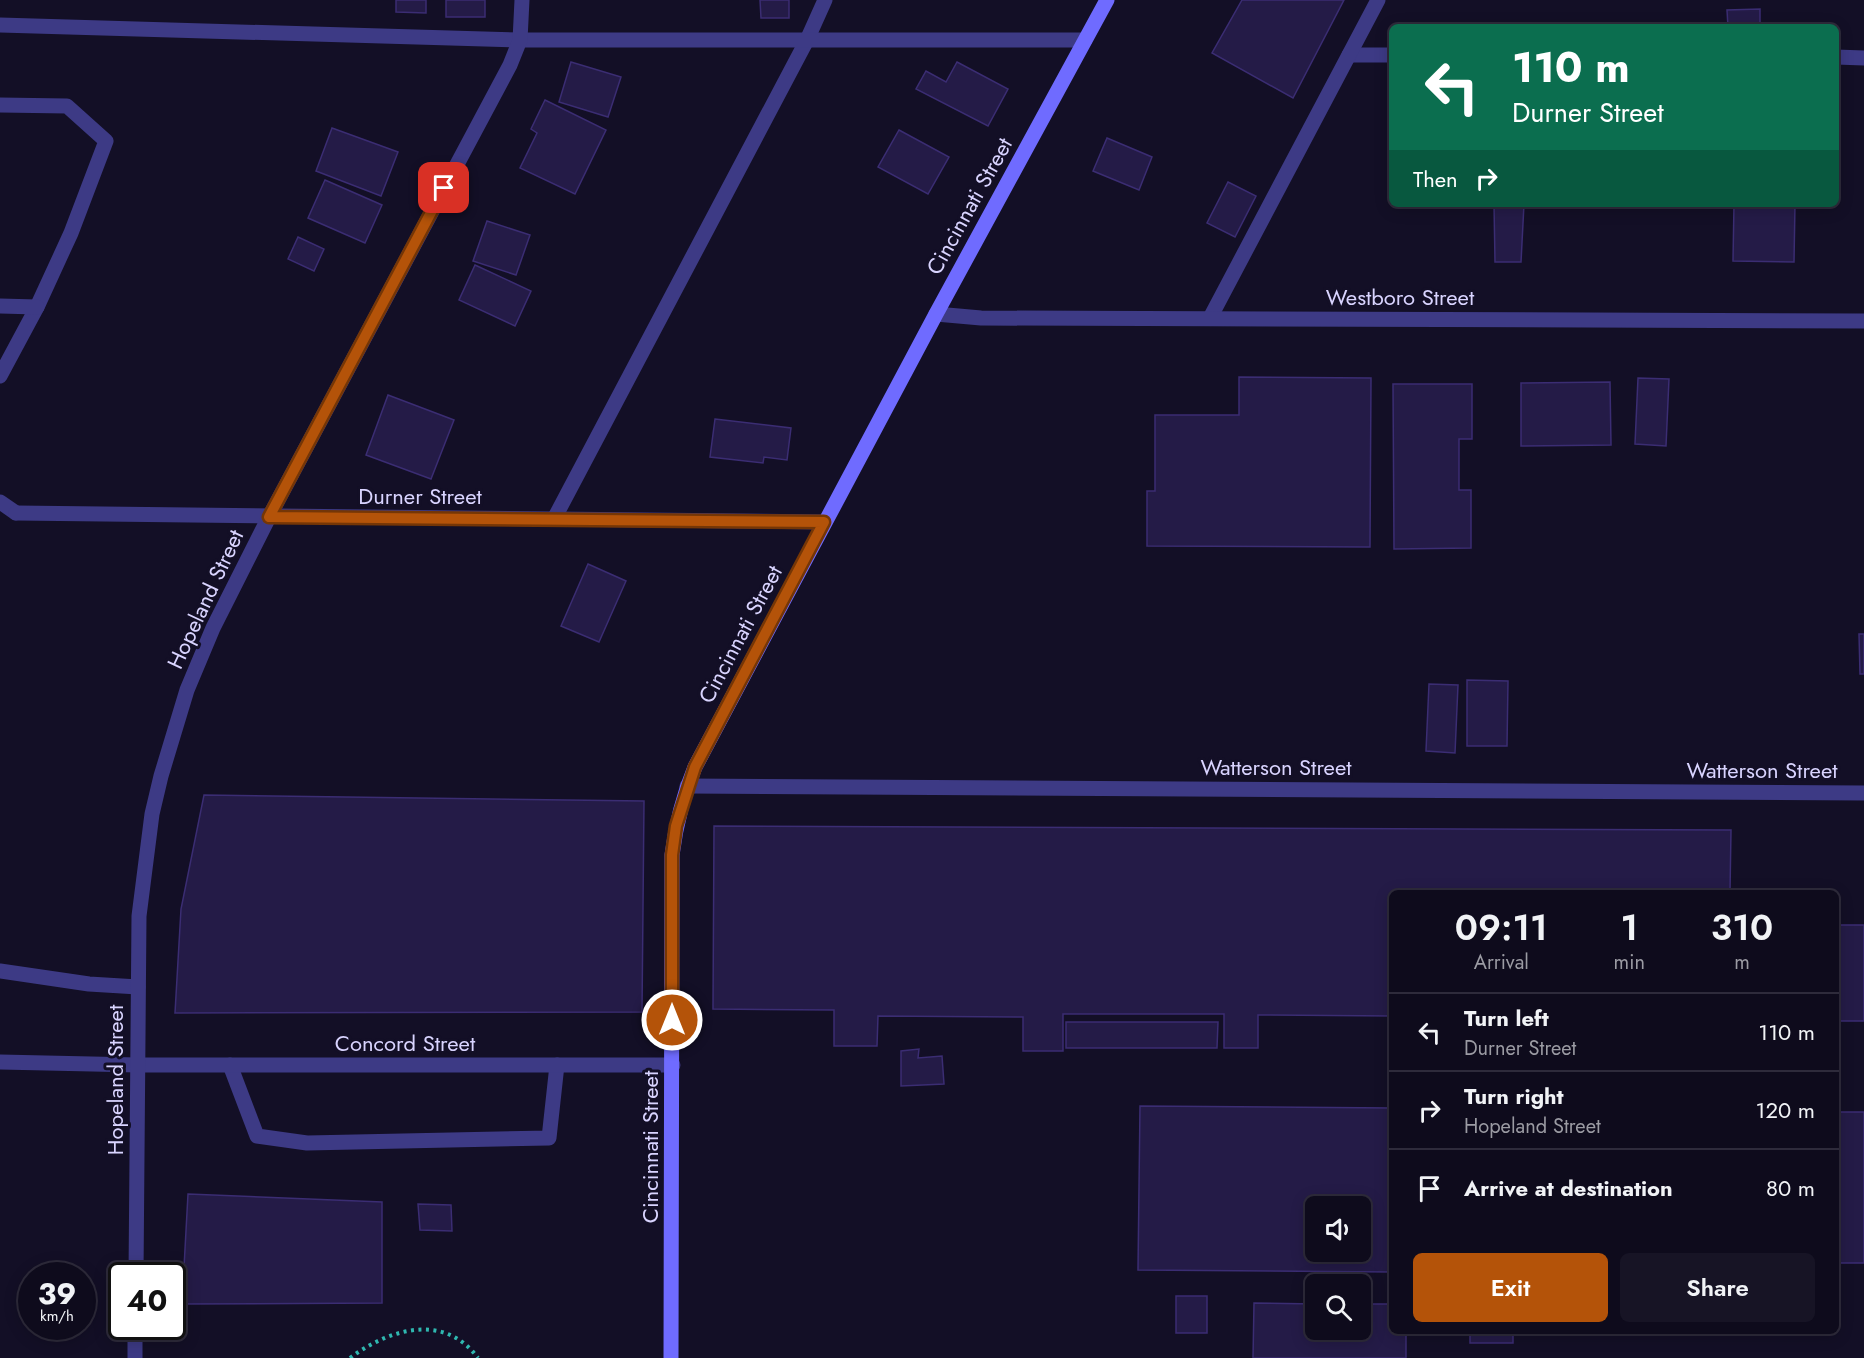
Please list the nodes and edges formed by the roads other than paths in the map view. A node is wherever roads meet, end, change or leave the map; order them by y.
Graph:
1 (522, 0) edge
2 (825, 0) edge
3 (1107, 0) edge
4 (1378, 0) edge
5 (0, 25) edge
6 (520, 40) junction
7 (807, 40) junction
8 (1085, 40) junction
9 (1349, 55) junction
10 (1389, 55) edge
11 (1839, 57) edge
12 (1864, 57) edge
13 (0, 105) edge
14 (0, 306) edge
15 (37, 307) junction
16 (936, 314) junction
17 (1210, 318) junction
18 (1864, 321) edge
19 (0, 376) edge
20 (0, 502) edge
21 (269, 517) junction
22 (554, 519) junction
23 (824, 522) junction
24 (687, 786) junction
25 (1864, 793) edge
26 (0, 971) edge
27 (138, 987) junction
28 (0, 1062) edge
29 (138, 1065) junction
30 (230, 1065) junction
31 (557, 1065) junction
32 (673, 1065) junction
33 (136, 1262) edge
34 (135, 1340) edge
35 (135, 1358) edge
36 (671, 1358) edge

1 - 6 street, Hopeland Street
2 - 7 street
3 - 8 street, Cincinnati Street
4 - 9 street
5 - 6 street
6 - 7 street
6 - 21 street, Hopeland Street
7 - 8 street
7 - 22 street
8 - 16 street, Cincinnati Street
9 - 10 street
9 - 17 street
11 - 12 street
13 - 15 street
14 - 15 street
15 - 19 street
16 - 17 street, Westboro Street
16 - 23 street, Cincinnati Street
17 - 18 street, Westboro Street
20 - 21 street, Durner Street
21 - 22 street, Durner Street
21 - 27 street, Hopeland Street
22 - 23 street, Durner Street
23 - 24 street, Cincinnati Street
24 - 25 street, Watterson Street
24 - 32 street, Cincinnati Street
26 - 27 street
27 - 29 street, Hopeland Street
28 - 29 street, Concord Street
29 - 30 street, Concord Street
29 - 33 street, Hopeland Street
30 - 31 street, Concord Street
30 - 31 street
31 - 32 street, Concord Street
32 - 36 street, Cincinnati Street
34 - 35 street

